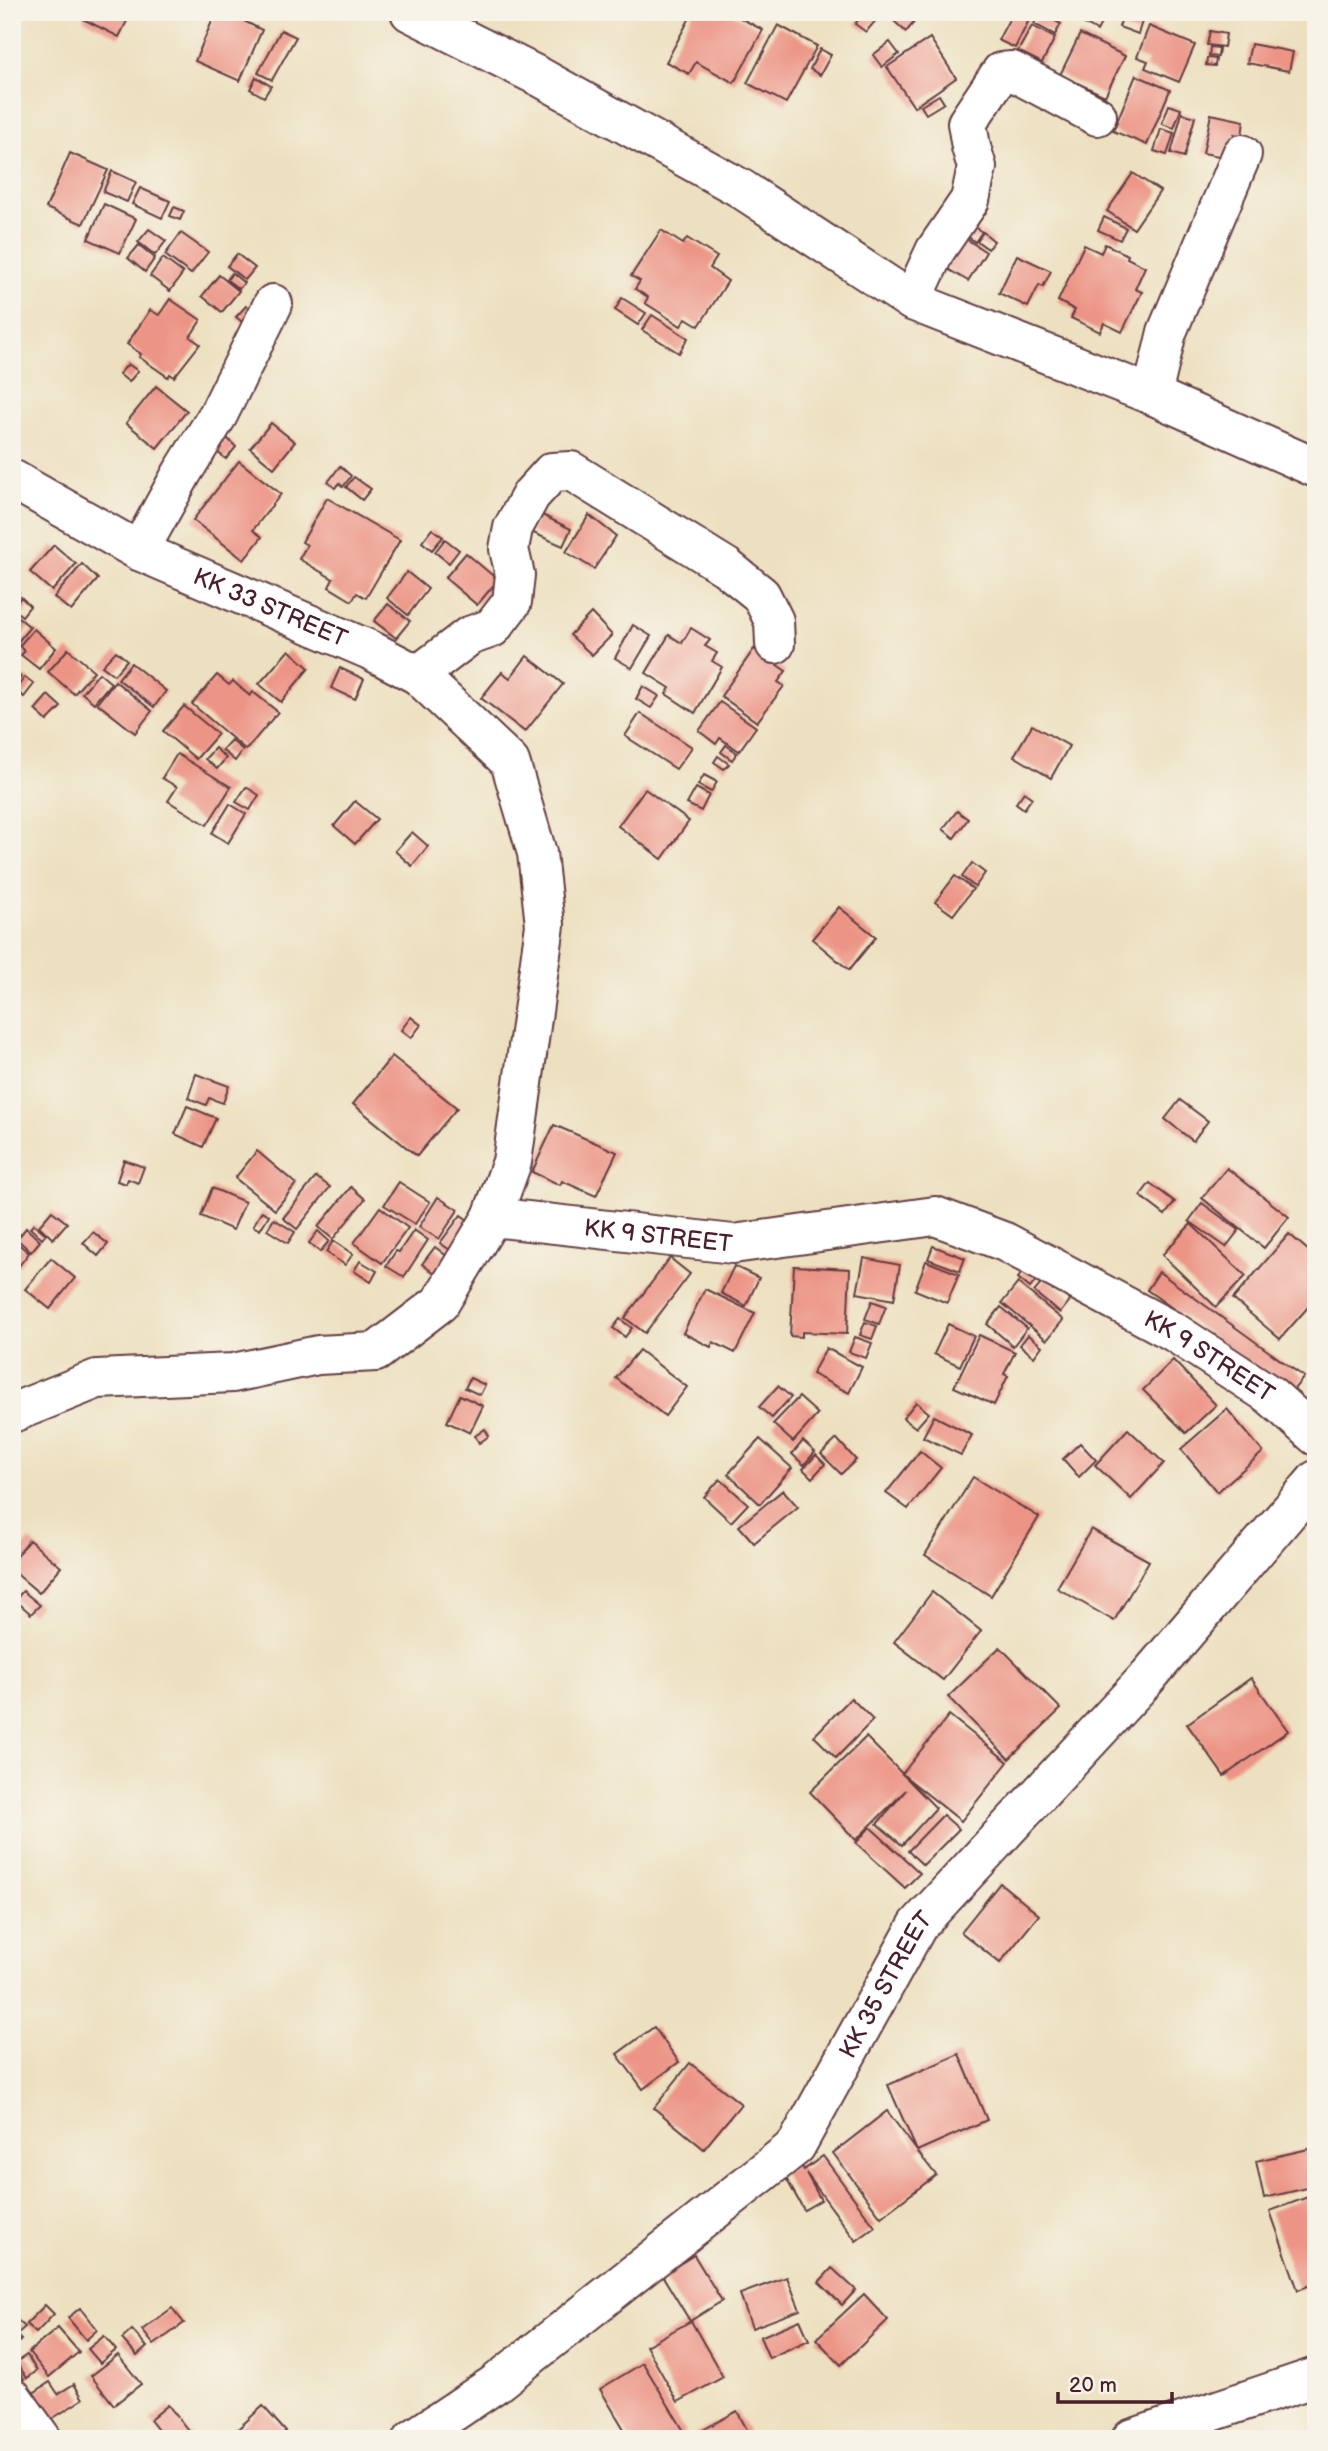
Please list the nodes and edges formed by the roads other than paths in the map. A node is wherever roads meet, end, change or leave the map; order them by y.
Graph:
1 (410, 12) edge
2 (1097, 116) dead end
3 (1242, 154) dead end
4 (912, 301) junction
5 (273, 304) dead end
6 (1152, 395) junction
7 (1316, 468) edge
8 (12, 479) edge
9 (139, 551) junction
10 (775, 644) dead end
11 (418, 675) junction
12 (492, 1217) junction
13 (12, 1413) edge
14 (1316, 1436) edge
15 (1316, 1480) edge
16 (1316, 2376) edge
17 (12, 2397) edge
18 (42, 2439) edge
19 (413, 2439) edge
20 (1131, 2439) edge

1 - 4 street
2 - 4 street
3 - 6 street
4 - 6 street
5 - 9 street
6 - 7 street
8 - 9 street, KK 33 STREET
9 - 11 street, KK 33 STREET
10 - 11 street
11 - 12 street, KK 33 STREET
12 - 13 street
12 - 14 street, KK 9 STREET
15 - 19 street, KK 35 STREET
16 - 20 street
17 - 18 street

